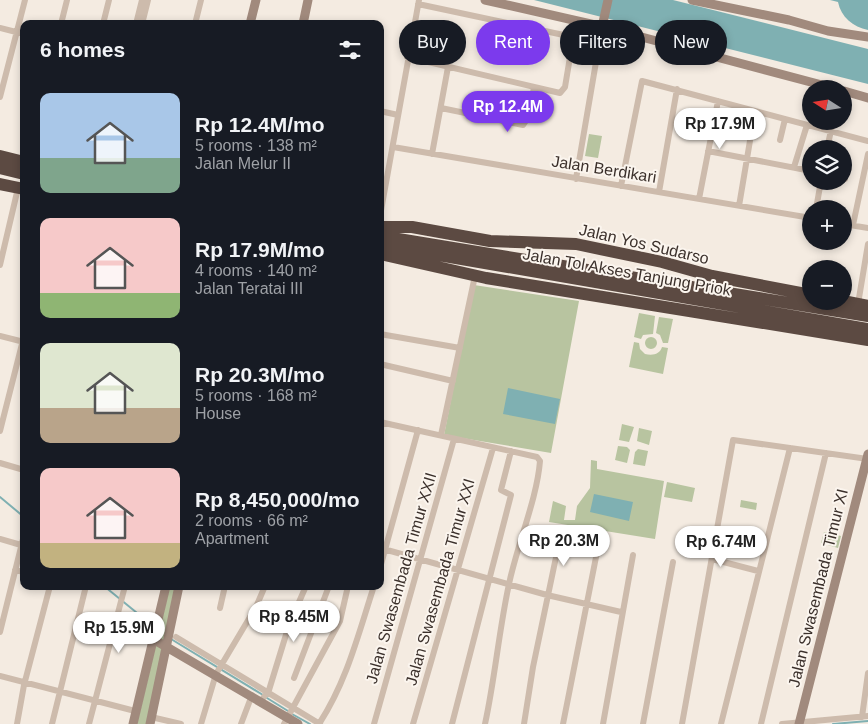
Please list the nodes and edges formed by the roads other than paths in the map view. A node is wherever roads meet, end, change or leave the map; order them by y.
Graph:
1 (25, 0) edge
2 (67, 0) edge
3 (109, 0) edge
4 (142, 0) edge
5 (148, 0) edge
6 (201, 0) edge
7 (256, 0) edge
8 (308, 0) edge
9 (485, 0) edge
10 (608, 0) edge
11 (692, 0) edge
12 (418, 2) edge
13 (23, 20) edge
14 (62, 20) edge
15 (104, 20) edge
16 (137, 20) edge
17 (143, 20) edge
18 (196, 20) edge
19 (251, 20) edge
20 (304, 20) edge
21 (414, 20) edge
22 (572, 20) edge
23 (603, 20) edge
24 (0, 28) edge
25 (20, 33) edge
26 (560, 35) edge
27 (20, 36) edge
28 (645, 36) edge
29 (868, 37) edge
30 (406, 65) edge
31 (439, 65) edge
32 (568, 65) edge
33 (595, 65) edge
34 (448, 67) junction
35 (804, 80) edge
36 (534, 86) junction
37 (677, 89) junction
38 (852, 93) edge
39 (0, 97) edge
40 (868, 98) edge
41 (718, 102) junction
42 (441, 108) junction
43 (755, 111) junction
44 (384, 112) edge
45 (398, 115) junction
46 (785, 119) junction
47 (802, 124) edge
48 (805, 130) edge
49 (826, 130) edge
50 (830, 131) junction
51 (780, 140) dead end
52 (828, 140) edge
53 (868, 141) edge
54 (393, 147) junction
55 (708, 152) junction
56 (432, 154) junction
57 (868, 154) edge
58 (0, 156) edge
59 (747, 159) junction
60 (20, 161) edge
61 (794, 167) junction
62 (802, 168) edge
63 (0, 169) edge
64 (20, 174) edge
65 (0, 177) edge
66 (576, 179) junction
67 (0, 184) edge
68 (20, 186) edge
69 (621, 186) junction
70 (20, 187) edge
71 (659, 192) junction
72 (20, 194) edge
73 (699, 199) junction
74 (739, 206) junction
75 (384, 207) edge
76 (802, 216) edge
77 (853, 225) joint
78 (384, 227) edge
79 (384, 228) edge
80 (384, 228) edge
81 (868, 228) edge
82 (868, 244) edge
83 (384, 245) edge
84 (384, 255) edge
85 (530, 263) junction
86 (0, 265) edge
87 (475, 276) junction
88 (802, 293) edge
89 (863, 305) edge
90 (711, 315) junction
91 (868, 316) edge
92 (868, 329) edge
93 (868, 334) edge
94 (384, 335) edge
95 (0, 336) edge
96 (20, 339) edge
97 (868, 340) edge
98 (460, 348) junction
99 (20, 352) edge
100 (384, 365) edge
101 (453, 381) junction
102 (384, 424) edge
103 (418, 430) junction
104 (0, 431) edge
105 (441, 436) junction
106 (454, 439) junction
107 (493, 448) junction
108 (790, 448) junction
109 (510, 451) junction
110 (826, 453) junction
111 (868, 457) edge
112 (0, 463) edge
113 (20, 469) edge
114 (560, 538) dead end
115 (0, 539) edge
116 (20, 545) edge
117 (384, 546) edge
118 (598, 547) dead end
119 (20, 549) edge
120 (384, 549) edge
121 (633, 556) dead end
122 (712, 559) junction
123 (422, 560) junction
124 (673, 562) dead end
125 (15, 570) junction
126 (20, 571) edge
127 (458, 571) junction
128 (758, 571) junction
129 (490, 580) junction
130 (509, 584) junction
131 (49, 590) edge
132 (83, 590) edge
133 (124, 590) edge
134 (165, 590) edge
135 (178, 590) edge
136 (224, 590) edge
137 (263, 590) edge
138 (304, 590) edge
139 (328, 590) edge
140 (347, 590) edge
141 (373, 590) edge
142 (547, 595) junction
143 (586, 604) junction
144 (220, 608) dead end
145 (622, 612) junction
146 (0, 632) edge
147 (173, 633) junction
148 (153, 637) junction
149 (167, 644) junction
150 (219, 670) junction
151 (868, 673) edge
152 (0, 676) edge
153 (294, 678) dead end
154 (25, 683) junction
155 (60, 692) junction
156 (252, 696) junction
157 (264, 697) junction
158 (95, 700) junction
159 (135, 711) junction
160 (288, 715) edge
161 (865, 717) edge
162 (150, 720) edge
163 (800, 723) edge
164 (17, 724) edge
165 (52, 724) edge
166 (89, 724) edge
167 (132, 724) edge
168 (180, 724) edge
169 (201, 724) edge
170 (241, 724) edge
171 (298, 724) edge
172 (319, 724) edge
173 (374, 724) edge
174 (413, 724) edge
175 (452, 724) edge
176 (485, 724) edge
177 (524, 724) edge
178 (563, 724) edge
179 (603, 724) edge
180 (643, 724) edge
181 (682, 724) edge
182 (721, 724) edge
183 (761, 724) edge
184 (782, 724) edge

1 - 13 street
2 - 14 street
3 - 15 street
4 - 16 street
5 - 17 street
6 - 18 street
7 - 19 street
8 - 20 street
9 - 22 street
10 - 23 street
11 - 29 street
12 - 21 street
12 - 26 street
24 - 25 street
27 - 39 street
28 - 35 street
30 - 45 street
31 - 34 street
32 - 36 street
33 - 66 street
34 - 36 street
34 - 42 street
36 - 42 street
37 - 41 street
37 - 69 street
37 - 71 street
38 - 40 street
41 - 43 street
41 - 55 street
42 - 56 street
43 - 46 street
43 - 59 street
44 - 45 street
45 - 54 street
46 - 47 street
46 - 51 street
48 - 61 street
49 - 50 street
50 - 52 street
50 - 53 street
54 - 56 street, Jalan Berdikari
54 - 75 street
55 - 59 street
55 - 73 street
56 - 66 street, Jalan Berdikari
57 - 77 street
58 - 60 highway
59 - 61 street
59 - 74 street
61 - 62 street
63 - 64 highway
65 - 68 highway
66 - 69 street, Jalan Berdikari
67 - 70 highway
69 - 71 street, Jalan Berdikari
71 - 73 street, Jalan Berdikari
72 - 86 street
73 - 74 street, Jalan Berdikari
74 - 76 street, Jalan Berdikari
77 - 81 street
78 - 88 highway, Jalan Yos Sudarso
79 - 85 highway
80 - 85 highway, Jalan Tol Akses Tanjung Priok
82 - 89 street
83 - 85 highway, Jalan Tol Akses Tanjung Priok
84 - 87 highway
85 - 91 highway, Jalan Tol Akses Tanjung Priok
85 - 92 highway, Jalan Tol Akses Tanjung Priok
87 - 90 highway
87 - 98 street
90 - 93 highway
90 - 97 highway
94 - 98 street
95 - 96 street
98 - 101 street
99 - 104 street
100 - 101 street
101 - 105 street
102 - 103 street
103 - 105 street
103 - 117 street
105 - 106 street
106 - 107 street
106 - 123 street, Jalan Swasembada Timur XXII
107 - 109 street
107 - 127 street, Jalan Swasembada Timur XXI
108 - 110 street
108 - 122 street
108 - 128 street
109 - 129 street
109 - 130 street
110 - 111 street
110 - 183 street
111 - 163 street, Jalan Swasembada Timur XI
112 - 113 street
114 - 142 street
115 - 116 street
118 - 143 street
119 - 125 street
120 - 123 street
121 - 145 street
122 - 128 street
122 - 181 street
123 - 127 street
123 - 173 street, Jalan Swasembada Timur XXII
124 - 180 street
125 - 126 street
125 - 146 street
127 - 129 street
127 - 174 street, Jalan Swasembada Timur XXI
128 - 182 street
129 - 130 street
129 - 175 street
130 - 142 street
130 - 176 street
131 - 154 street
132 - 155 street
133 - 158 street
134 - 148 street
135 - 147 street
136 - 144 street
137 - 150 street
138 - 157 street
139 - 153 street
140 - 160 street
141 - 172 street
142 - 143 street
142 - 177 street
143 - 145 street
143 - 178 street
145 - 179 street
147 - 149 street
147 - 150 street
148 - 149 street
148 - 159 street
149 - 150 street
149 - 162 street
150 - 156 street
150 - 157 street
150 - 169 street
151 - 161 street
152 - 154 street
154 - 155 street
154 - 164 street
155 - 158 street
155 - 165 street
156 - 157 street
156 - 170 street
157 - 160 street
158 - 159 street
158 - 166 street
159 - 167 street
160 - 171 street
160 - 172 street
161 - 163 street
162 - 168 street
163 - 184 street

